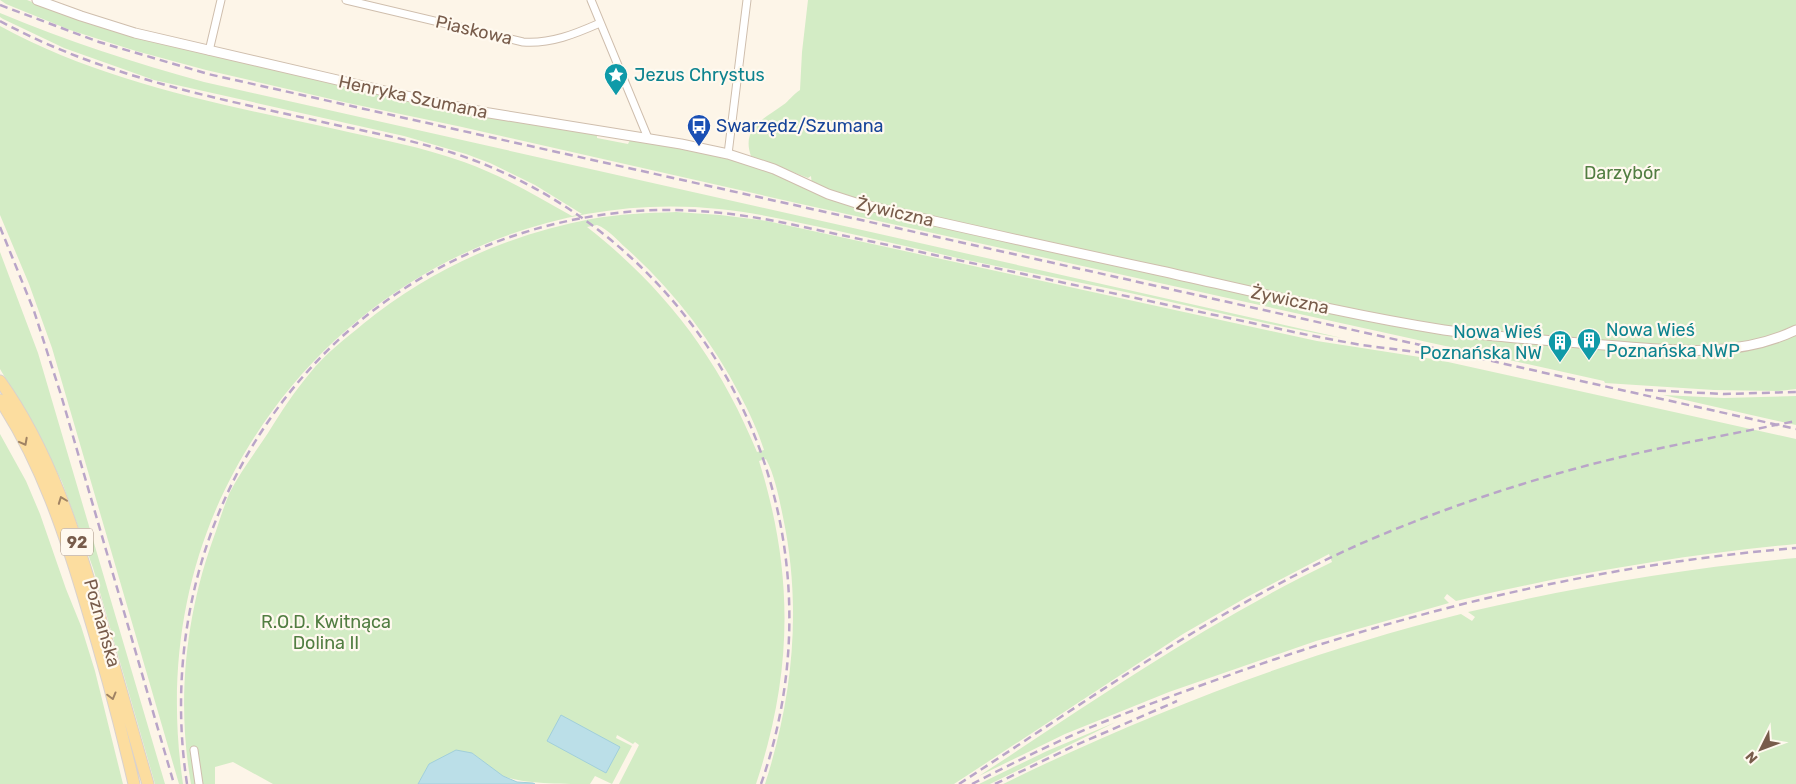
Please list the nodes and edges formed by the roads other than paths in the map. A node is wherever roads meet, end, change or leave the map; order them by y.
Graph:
1 (37, 0) edge
2 (221, 0) edge
3 (346, 0) edge
4 (591, 0) edge
5 (747, 0) edge
6 (600, 23) junction
7 (209, 51) junction
8 (648, 138) junction
9 (728, 154) junction
10 (793, 177) joint
11 (1796, 330) edge
12 (0, 381) edge
13 (0, 400) edge
14 (194, 750) dead end
15 (134, 784) edge
16 (148, 784) edge
17 (199, 784) edge

1 - 7 street, Henryka Szumana
2 - 7 street
3 - 6 street, Piaskowa
4 - 6 street
5 - 9 street
6 - 8 street
7 - 8 street, Henryka Szumana
8 - 9 street, Henryka Szumana
9 - 10 street, Henryka Szumana
10 - 11 street, Żywiczna
16 -> 12 main road, Poznańska / 92
13 -> 15 main road, Poznańska / 92
14 - 17 street

